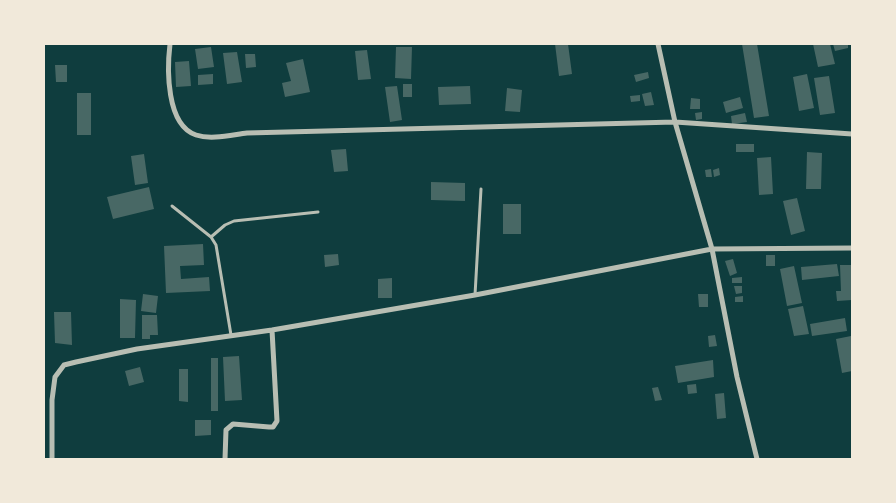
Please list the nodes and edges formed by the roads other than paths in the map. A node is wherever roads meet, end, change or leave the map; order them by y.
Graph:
1 (170, 44) edge
2 (658, 44) edge
3 (676, 122) junction
4 (852, 134) edge
5 (481, 189) dead end
6 (172, 206) dead end
7 (318, 212) dead end
8 (211, 237) junction
9 (852, 248) edge
10 (712, 249) junction
11 (475, 295) junction
12 (272, 330) junction
13 (231, 335) junction
14 (52, 459) edge
15 (225, 459) edge
16 (757, 459) edge

1 - 3 street
2 - 3 street
3 - 4 street
3 - 10 street
5 - 11 lane
6 - 8 lane
7 - 8 lane
8 - 13 lane
9 - 10 street
10 - 11 street
10 - 16 street
11 - 12 street
12 - 13 street
12 - 15 street
13 - 14 street

